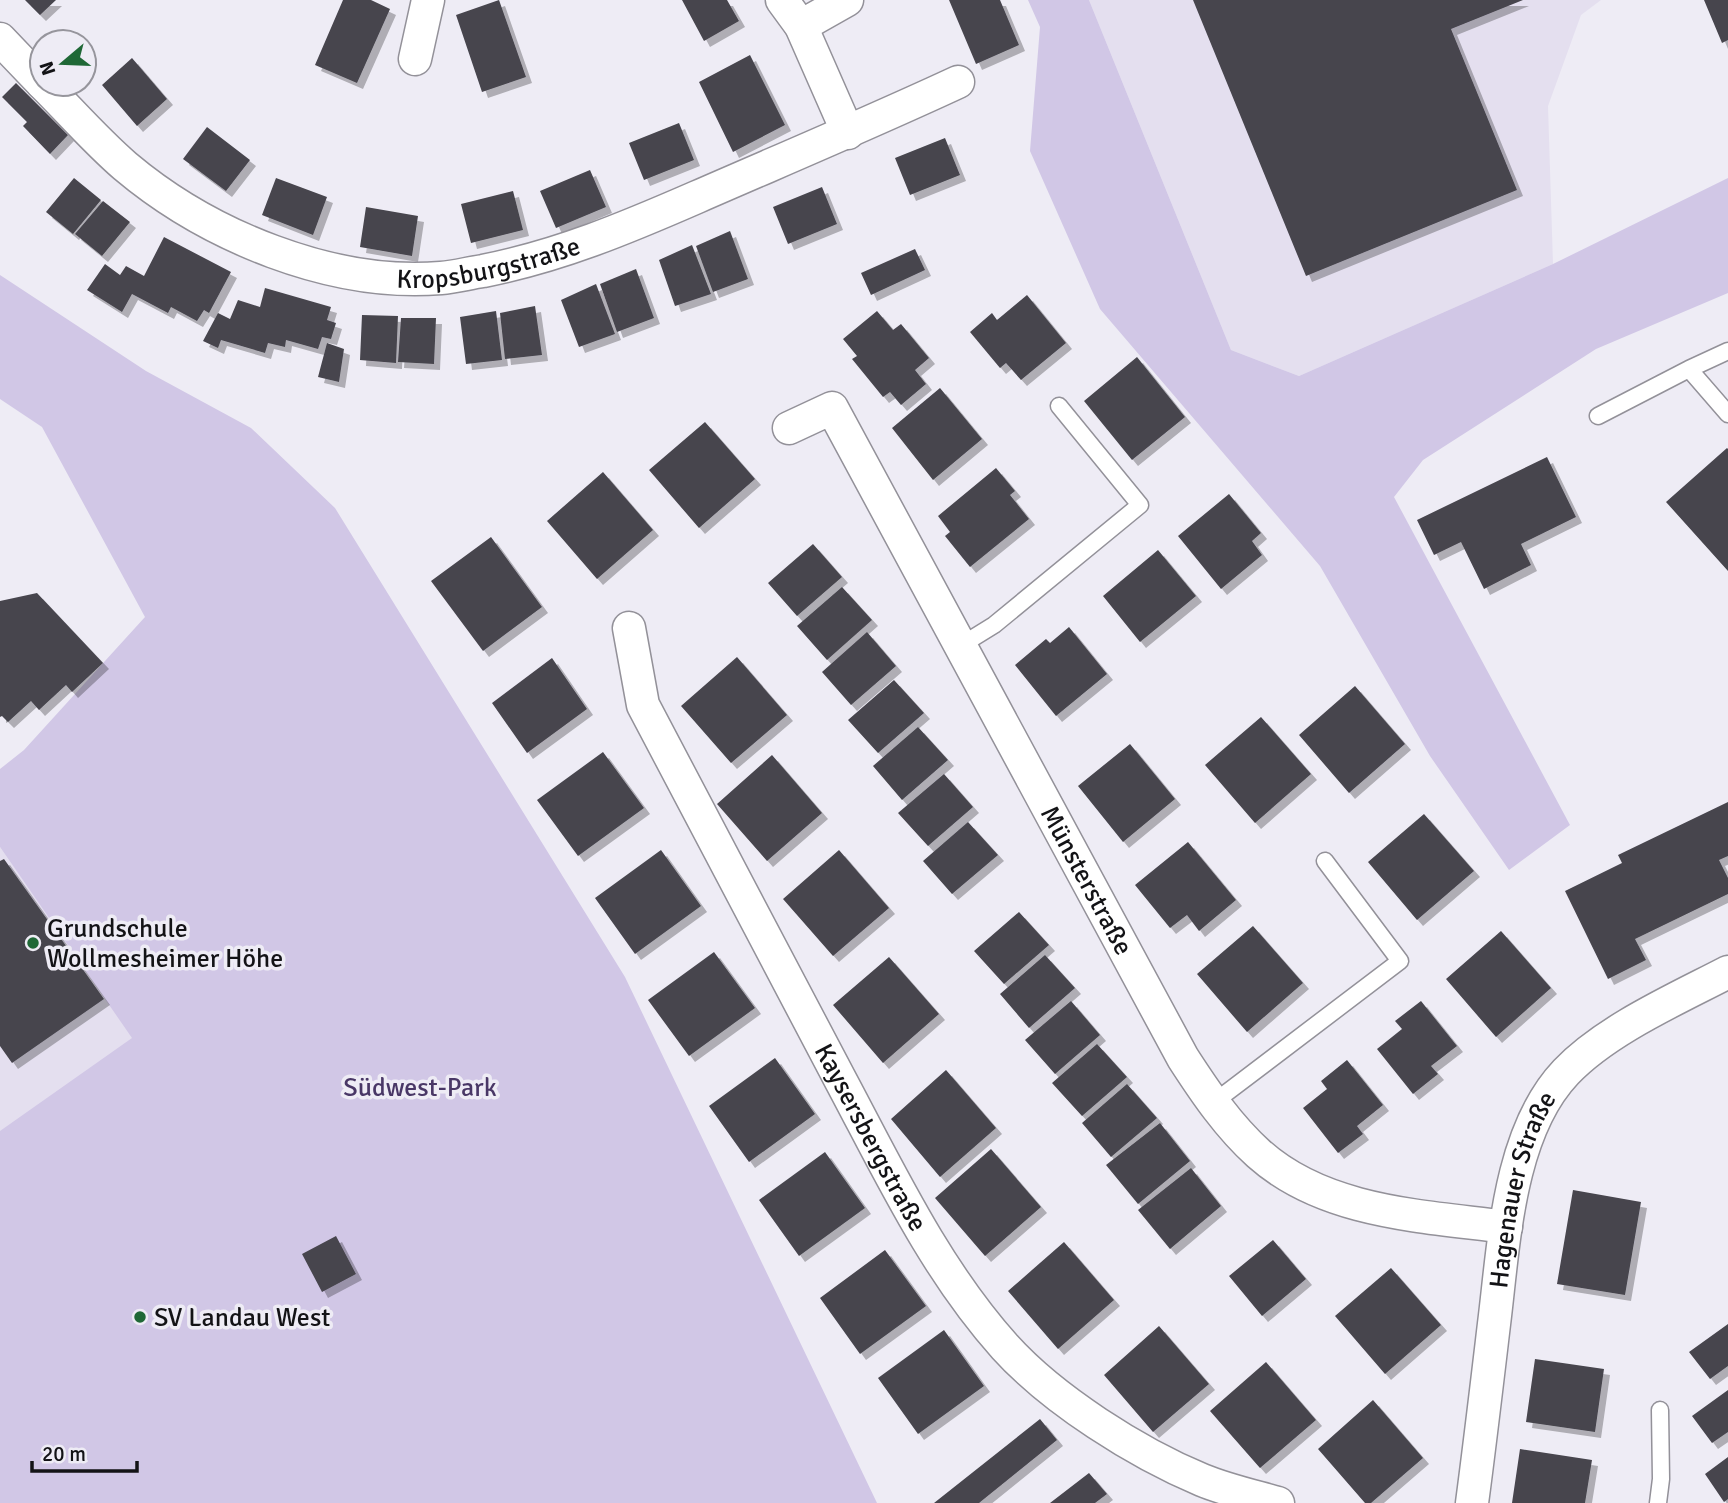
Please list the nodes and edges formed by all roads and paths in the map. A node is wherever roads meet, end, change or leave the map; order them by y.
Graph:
1 (428, 0) edge
2 (782, 0) edge
3 (847, 0) edge
4 (802, 26) junction
5 (0, 39) edge
6 (415, 59) dead end
7 (28, 69) edge
8 (958, 82) dead end
9 (56, 98) edge
10 (848, 133) junction
11 (1728, 351) edge
12 (1689, 369) junction
13 (1059, 407) dead end
14 (1728, 414) edge
15 (1598, 416) dead end
16 (789, 428) dead end
17 (629, 628) dead end
18 (960, 646) junction
19 (1325, 861) dead end
20 (1728, 972) edge
21 (1213, 1102) junction
22 (1506, 1227) junction
23 (1660, 1410) dead end
24 (1278, 1503) edge
25 (1472, 1503) edge
26 (1658, 1503) edge

1 - 6 street
2 - 4 street
3 - 4 street
4 - 10 street
5 - 7 street, Kropsburgstraße
8 - 10 street, Kropsburgstraße
9 - 10 street, Kropsburgstraße
11 - 12 lane
12 - 14 lane
12 - 15 lane
13 - 18 lane
16 - 18 street, Münsterstraße
17 - 24 street, Kaysersbergstraße
18 - 21 street, Münsterstraße
19 - 21 lane
20 - 22 street, Hagenauer Straße
21 - 22 street, Münsterstraße
22 - 25 street, Hagenauer Straße
23 - 26 lane

